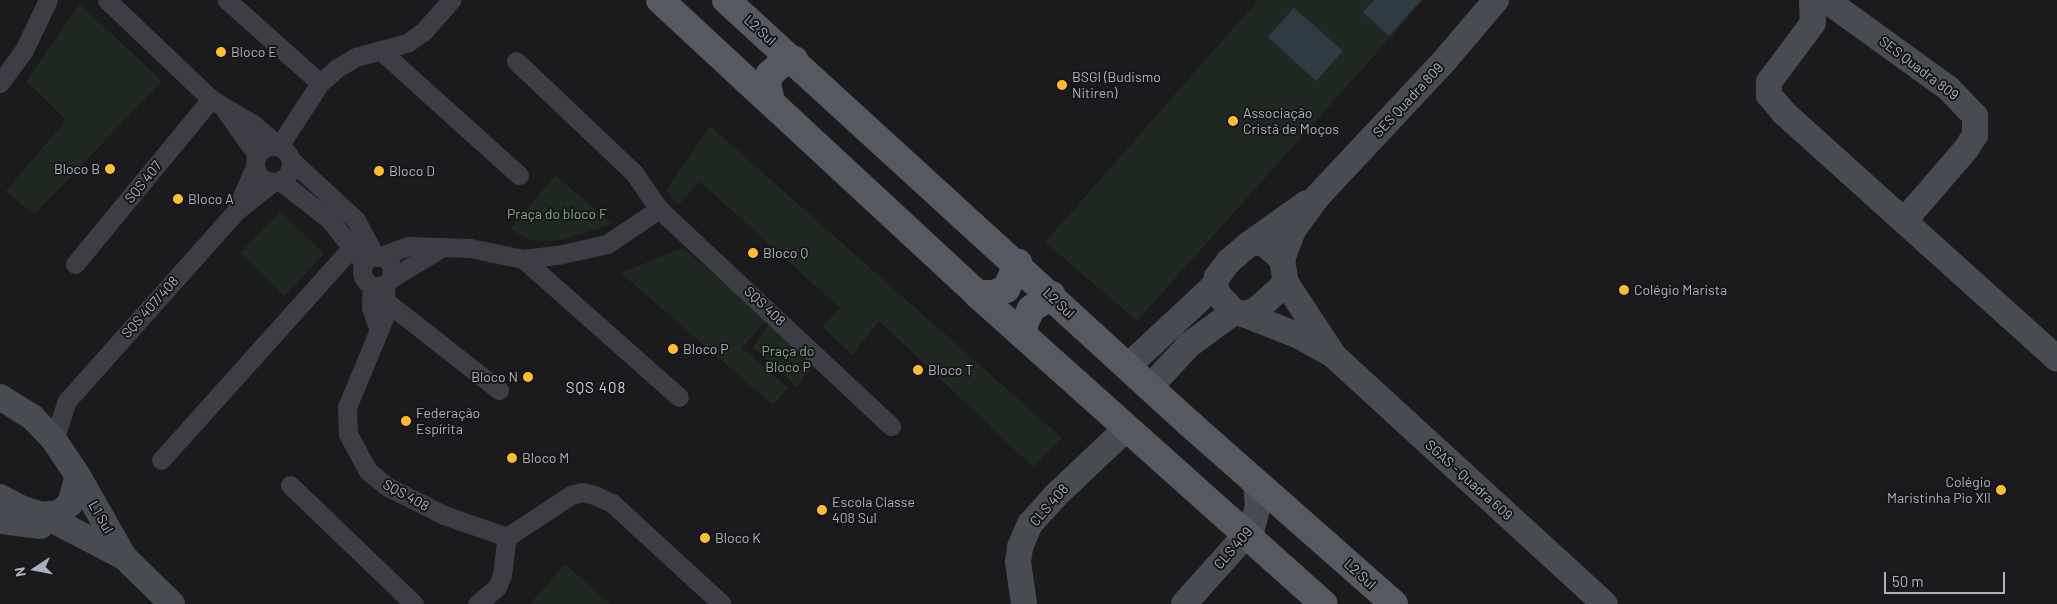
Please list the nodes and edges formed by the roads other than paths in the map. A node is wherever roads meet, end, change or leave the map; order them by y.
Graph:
1 (48, 0) edge
2 (108, 0) edge
3 (227, 0) edge
4 (451, 0) edge
5 (660, 0) edge
6 (726, 0) edge
7 (1496, 0) edge
8 (1826, 0) edge
9 (1812, 12) edge
10 (1850, 18) junction
11 (759, 29) junction
12 (380, 50) junction
13 (794, 60) junction
14 (516, 61) dead end
15 (730, 63) junction
16 (0, 83) edge
17 (320, 84) junction
18 (771, 101) junction
19 (217, 103) junction
20 (279, 146) junction
21 (291, 160) junction
22 (256, 161) junction
23 (519, 175) dead end
24 (277, 182) junction
25 (1316, 198) junction
26 (337, 202) junction
27 (659, 209) junction
28 (235, 212) junction
29 (323, 215) junction
30 (1904, 221) junction
31 (1249, 244) junction
32 (351, 248) junction
33 (441, 248) junction
34 (372, 259) junction
35 (523, 259) junction
36 (1018, 263) junction
37 (75, 264) dead end
38 (1284, 271) junction
39 (382, 283) junction
40 (1215, 285) junction
41 (977, 294) junction
42 (1052, 295) junction
43 (388, 303) junction
44 (1239, 313) junction
45 (378, 328) junction
46 (1024, 336) junction
47 (1334, 356) junction
48 (2057, 359) edge
49 (1127, 367) junction
50 (1150, 387) junction
51 (499, 390) dead end
52 (0, 397) edge
53 (679, 397) dead end
54 (66, 402) junction
55 (32, 417) junction
56 (891, 426) dead end
57 (1127, 428) junction
58 (54, 440) junction
59 (161, 460) dead end
60 (78, 476) junction
61 (1256, 481) junction
62 (290, 486) dead end
63 (1, 506) edge
64 (44, 515) junction
65 (71, 530) junction
66 (1248, 534) junction
67 (507, 538) junction
68 (124, 557) junction
69 (152, 595) edge
70 (1025, 603) edge
71 (172, 604) edge
72 (414, 604) edge
73 (477, 604) edge
74 (722, 604) edge
75 (1184, 604) edge
76 (1324, 604) edge
77 (1394, 604) edge
78 (1605, 604) edge

1 - 16 street
2 - 19 street
3 - 17 street
4 - 12 street
5 - 15 main road
6 - 11 main road, L2 Sul
7 - 25 street, SES Quadra 809
8 - 10 street, SES Quadra 809
9 - 10 street
9 - 30 street
10 - 30 street, SES Quadra 809
11 - 13 main road, L2 Sul
11 - 15 main road
12 - 17 street
12 - 23 street
13 - 18 main road
13 - 36 main road, L2 Sul
14 - 27 street, SQS 408
15 - 18 main road
17 - 20 street
18 - 41 main road
19 - 20 street
19 - 22 street
19 - 37 street, SQS 407
20 - 21 street
20 - 22 street
21 - 24 street
21 - 26 street
22 - 24 street
22 - 28 street, SQS 407/408
24 - 28 street, SQS 407/408
24 - 29 street
25 - 31 street, SES Quadra 809
25 - 38 street, SES Quadra 809
26 - 29 street
26 - 34 street
27 - 35 street
27 - 56 street, SQS 408
28 - 54 street, SQS 407/408
29 - 32 street
30 - 48 street
31 - 38 street
31 - 40 street
32 - 34 street
32 - 59 street
33 - 34 street
33 - 35 street
33 - 39 street
34 - 39 street
34 - 39 street
35 - 53 street
36 - 41 main road
36 - 42 main road, L2 Sul
38 - 44 street
38 - 47 street, SGAS - Quadra 609
39 - 43 street
39 - 45 street
40 - 44 street
40 - 49 street
41 - 46 main road
42 - 46 main road
42 - 49 main road, L2 Sul
43 - 45 street, SQS 408
43 - 51 street
44 - 47 street, SGAS - Quadra 609
44 - 50 street
45 - 67 street, SQS 408
46 - 57 main road
47 - 78 street, SGAS - Quadra 609
49 - 50 main road, L2 Sul
50 - 61 main road, L2 Sul
52 - 55 street, L1 Sul
54 - 55 street, SQS 407/408
54 - 58 street, SQS 407/408
55 - 58 street, L1 Sul
57 - 66 main road
57 - 70 street, CLS 408
58 - 60 street, L1 Sul
60 - 64 street
60 - 68 street, L1 Sul
61 - 66 street, CLS 409
61 - 77 main road, L2 Sul
62 - 72 street
63 - 64 street, L1 Sul
63 - 65 street
64 - 65 street, L1 Sul
65 - 68 street, L1 Sul
66 - 75 street, CLS 409
66 - 76 main road
67 - 73 street
67 - 74 street
68 - 69 street, L1 Sul
69 - 71 street, L1 Sul

